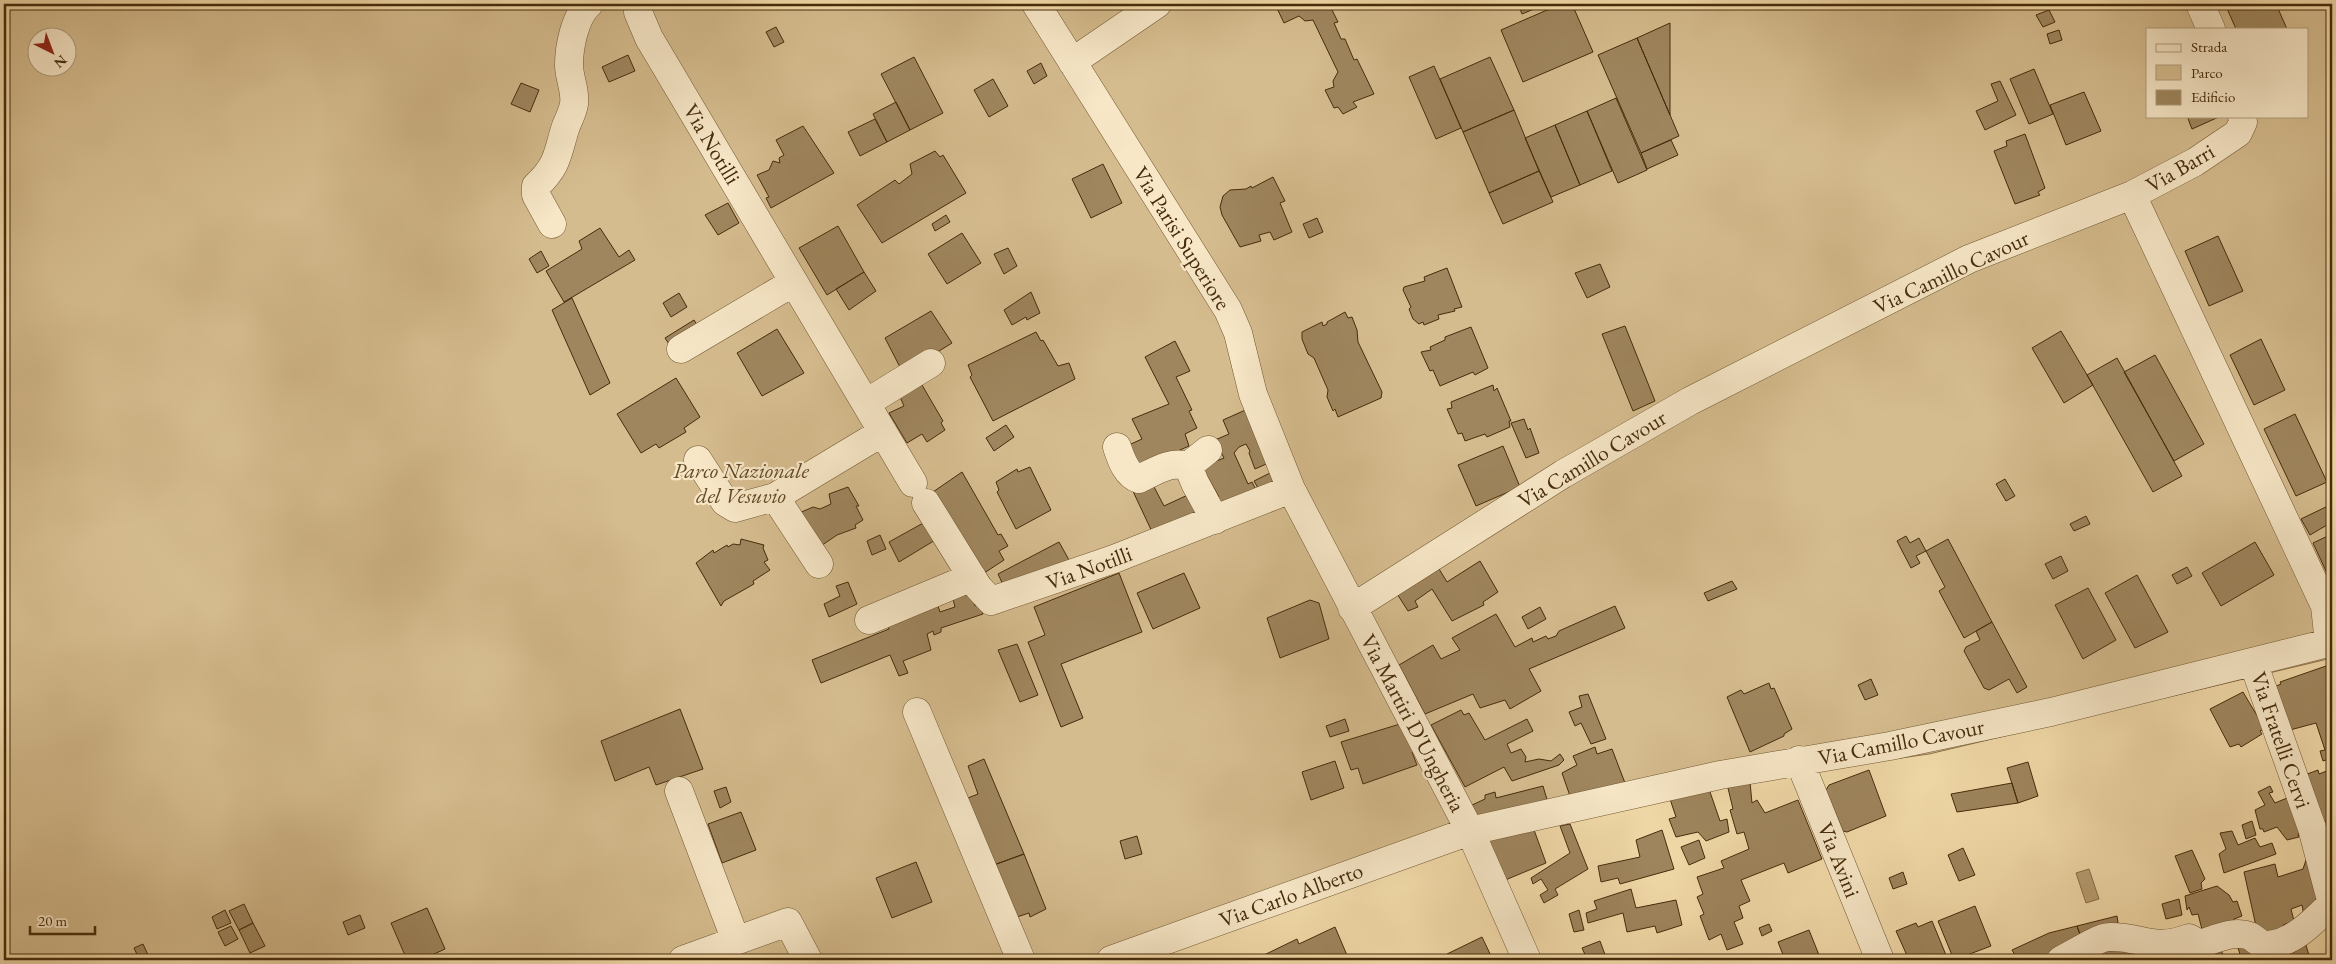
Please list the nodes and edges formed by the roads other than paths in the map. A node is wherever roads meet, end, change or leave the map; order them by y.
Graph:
1 (589, 4) edge
2 (639, 4) edge
3 (1036, 4) edge
4 (1157, 4) edge
5 (2200, 4) edge
6 (2210, 28) edge
7 (1072, 62) junction
8 (2242, 118) edge
9 (2132, 195) junction
10 (552, 224) dead end
11 (794, 282) junction
12 (681, 349) dead end
13 (931, 363) dead end
14 (866, 403) junction
15 (883, 432) junction
16 (1117, 446) dead end
17 (698, 460) dead end
18 (1290, 489) junction
19 (775, 497) junction
20 (1215, 520) junction
21 (819, 564) dead end
22 (972, 577) junction
23 (1352, 608) junction
24 (869, 620) dead end
25 (2331, 642) edge
26 (2254, 662) junction
27 (918, 712) dead end
28 (1799, 760) junction
29 (679, 791) dead end
30 (1470, 831) junction
31 (2332, 904) edge
32 (736, 941) junction
33 (2150, 953) edge
34 (683, 960) edge
35 (808, 960) edge
36 (1021, 960) edge
37 (1111, 960) edge
38 (1527, 960) edge
39 (1880, 960) edge
40 (2061, 960) edge

1 - 10 street
2 - 11 street, Via Notilli
3 - 7 street, Via Parisi Superiore
4 - 7 street
5 - 6 street
7 - 18 street, Via Parisi Superiore
8 - 9 street, Via Barri
9 - 23 street, Via Camillo Cavour
9 - 25 street, Via Camillo Cavour
11 - 12 street
11 - 14 street, Via Notilli
13 - 14 street
14 - 15 street, Via Notilli
15 - 19 street
15 - 22 street, Via Notilli
16 - 20 street
17 - 19 street
18 - 20 street, Via Notilli
18 - 23 street, Via Martiri D'Ungheria
19 - 21 street
20 - 22 street, Via Notilli
22 - 24 street
23 - 30 street, Via Martiri D'Ungheria
25 - 26 street, Via Camillo Cavour
26 - 28 street, Via Camillo Cavour
26 - 31 street, Via Fratelli Cervi
27 - 36 street
28 - 30 street, Via Camillo Cavour
28 - 39 street, Via Avini
29 - 32 street
30 - 37 street, Via Carlo Alberto
30 - 38 street, Via Martiri D'Ungheria
31 - 33 street
32 - 34 street
32 - 35 street
33 - 40 street

